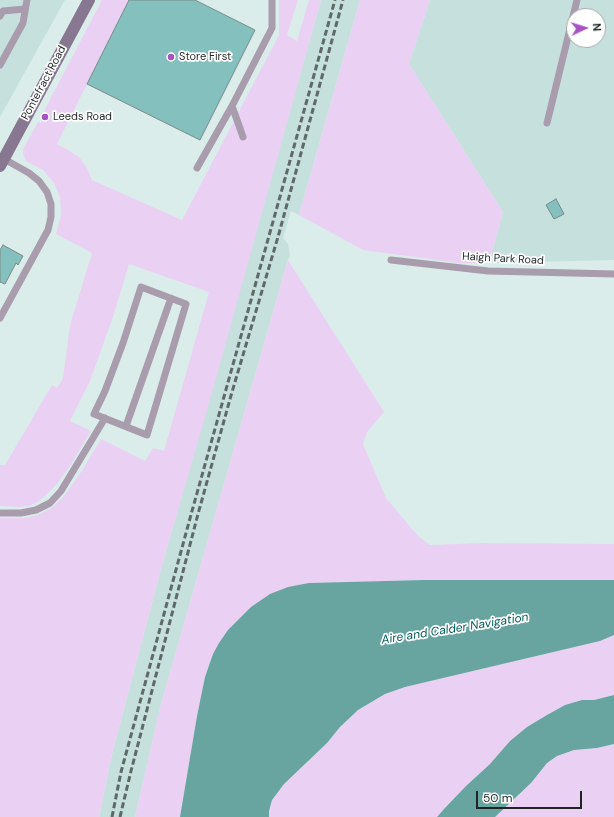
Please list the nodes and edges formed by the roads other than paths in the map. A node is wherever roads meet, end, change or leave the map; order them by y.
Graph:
1 (27, 0) edge
2 (89, 0) edge
3 (272, 0) edge
4 (577, 0) edge
5 (25, 9) junction
6 (0, 16) edge
7 (0, 66) edge
8 (232, 106) junction
9 (547, 123) dead end
10 (243, 136) dead end
11 (2, 163) edge
12 (196, 168) dead end
13 (391, 260) dead end
14 (614, 274) edge
15 (171, 298) junction
16 (0, 318) edge
17 (105, 418) junction
18 (126, 426) junction
19 (0, 513) edge

1 - 5 lane
2 - 11 main road, Pontefract Road
3 - 8 lane
4 - 9 lane
5 - 6 lane
5 - 7 lane
8 - 10 lane
8 - 12 lane
11 - 16 lane
13 - 14 lane, Haigh Park Road
15 - 17 lane
15 - 18 lane
15 - 18 lane
17 - 18 lane
17 - 19 lane

